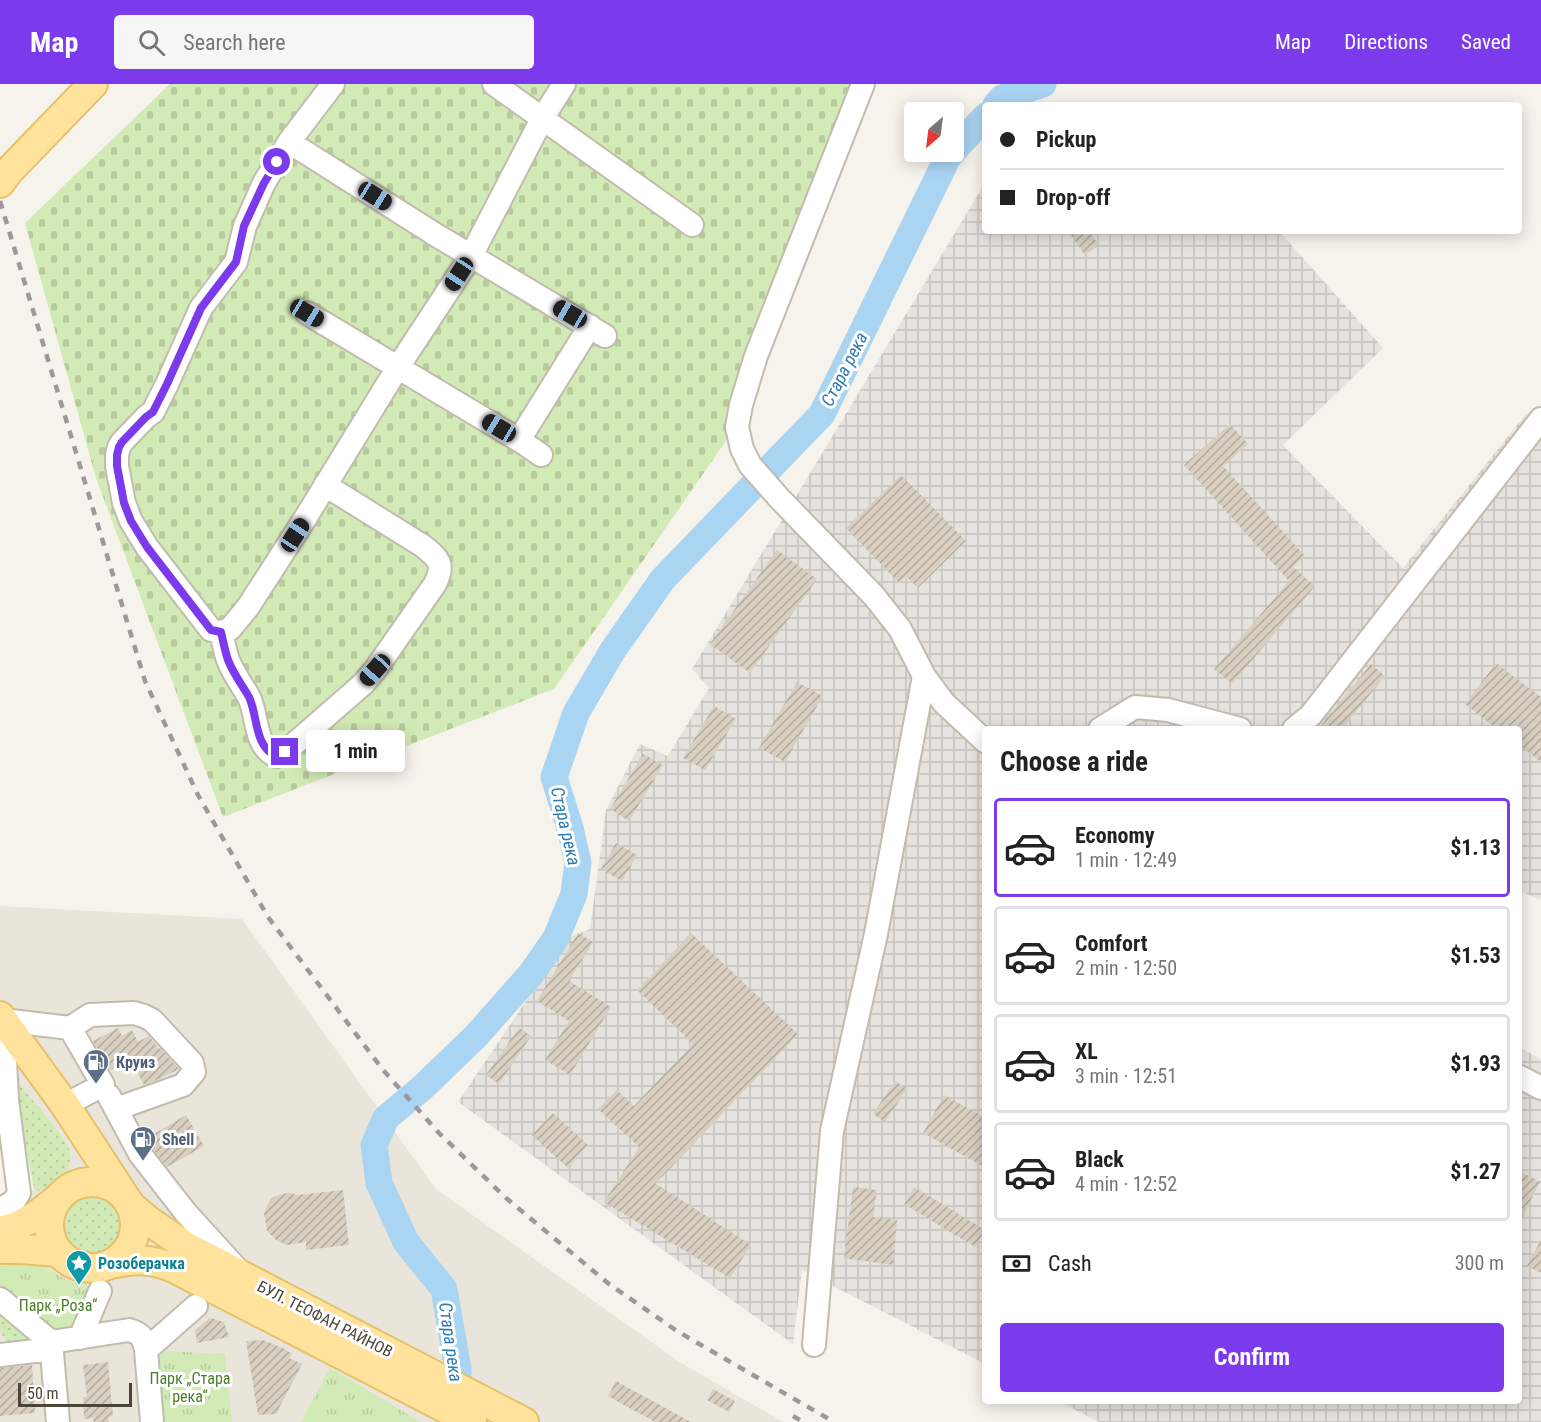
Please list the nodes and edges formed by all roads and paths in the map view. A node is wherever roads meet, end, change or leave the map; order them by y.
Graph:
1 (93, 84) edge
2 (333, 84) edge
3 (494, 84) edge
4 (564, 84) edge
5 (863, 84) edge
6 (542, 119) junction
7 (289, 142) junction
8 (0, 183) edge
9 (692, 225) dead end
10 (471, 256) junction
11 (307, 313) dead end
12 (398, 367) junction
13 (1541, 419) edge
14 (519, 440) junction
15 (542, 455) dead end
16 (325, 485) junction
17 (221, 632) junction
18 (924, 676) junction
19 (1105, 726) edge
20 (1229, 726) edge
21 (1298, 726) edge
22 (982, 737) edge
23 (2, 1018) edge
24 (70, 1028) junction
25 (1522, 1078) edge
26 (103, 1085) junction
27 (1541, 1089) edge
28 (116, 1109) junction
29 (71, 1113) junction
30 (60, 1196) junction
31 (129, 1202) junction
32 (0, 1210) edge
33 (0, 1231) edge
34 (0, 1249) edge
35 (58, 1252) junction
36 (110, 1264) junction
37 (246, 1279) junction
38 (100, 1290) dead end
39 (0, 1299) edge
40 (196, 1306) dead end
41 (80, 1338) junction
42 (814, 1345) dead end
43 (51, 1346) junction
44 (146, 1350) junction
45 (0, 1355) edge
46 (433, 1389) junction
47 (477, 1411) edge
48 (58, 1422) edge
49 (152, 1422) edge
50 (524, 1422) edge

1 - 8 main road
2 - 7 street
3 - 6 street
4 - 6 street
5 - 18 street
6 - 9 street
6 - 10 street
7 - 10 street
7 - 17 street
10 - 12 street
10 - 14 street
11 - 12 street
12 - 14 street
12 - 16 street
13 - 21 street
14 - 15 street
16 - 17 street
16 - 17 street
18 - 22 street
18 - 42 street
19 - 20 street
23 - 24 street
23 - 29 main road
23 - 32 street
24 - 26 street
24 - 28 street
25 - 27 street
26 - 28 street
26 - 29 street
28 - 37 street
29 - 30 main road
29 - 31 main road
30 - 31 main road
30 - 33 main road
30 - 35 main road
31 - 36 main road
31 - 37 main road, БУЛ. ТЕОФАН РАЙНОВ
34 - 35 main road
35 - 36 main road
36 - 46 main road, БУЛ. ТЕОФАН РАЙНОВ
37 - 46 main road, БУЛ. ТЕОФАН РАЙНОВ
38 - 41 street
39 - 43 street
40 - 44 street
41 - 43 street
41 - 44 street
43 - 45 street
43 - 48 street
44 - 49 street
46 - 47 main road, БУЛ. ТЕОФАН РАЙНОВ
47 - 50 main road, БУЛ. ТЕОФАН РАЙНОВ

